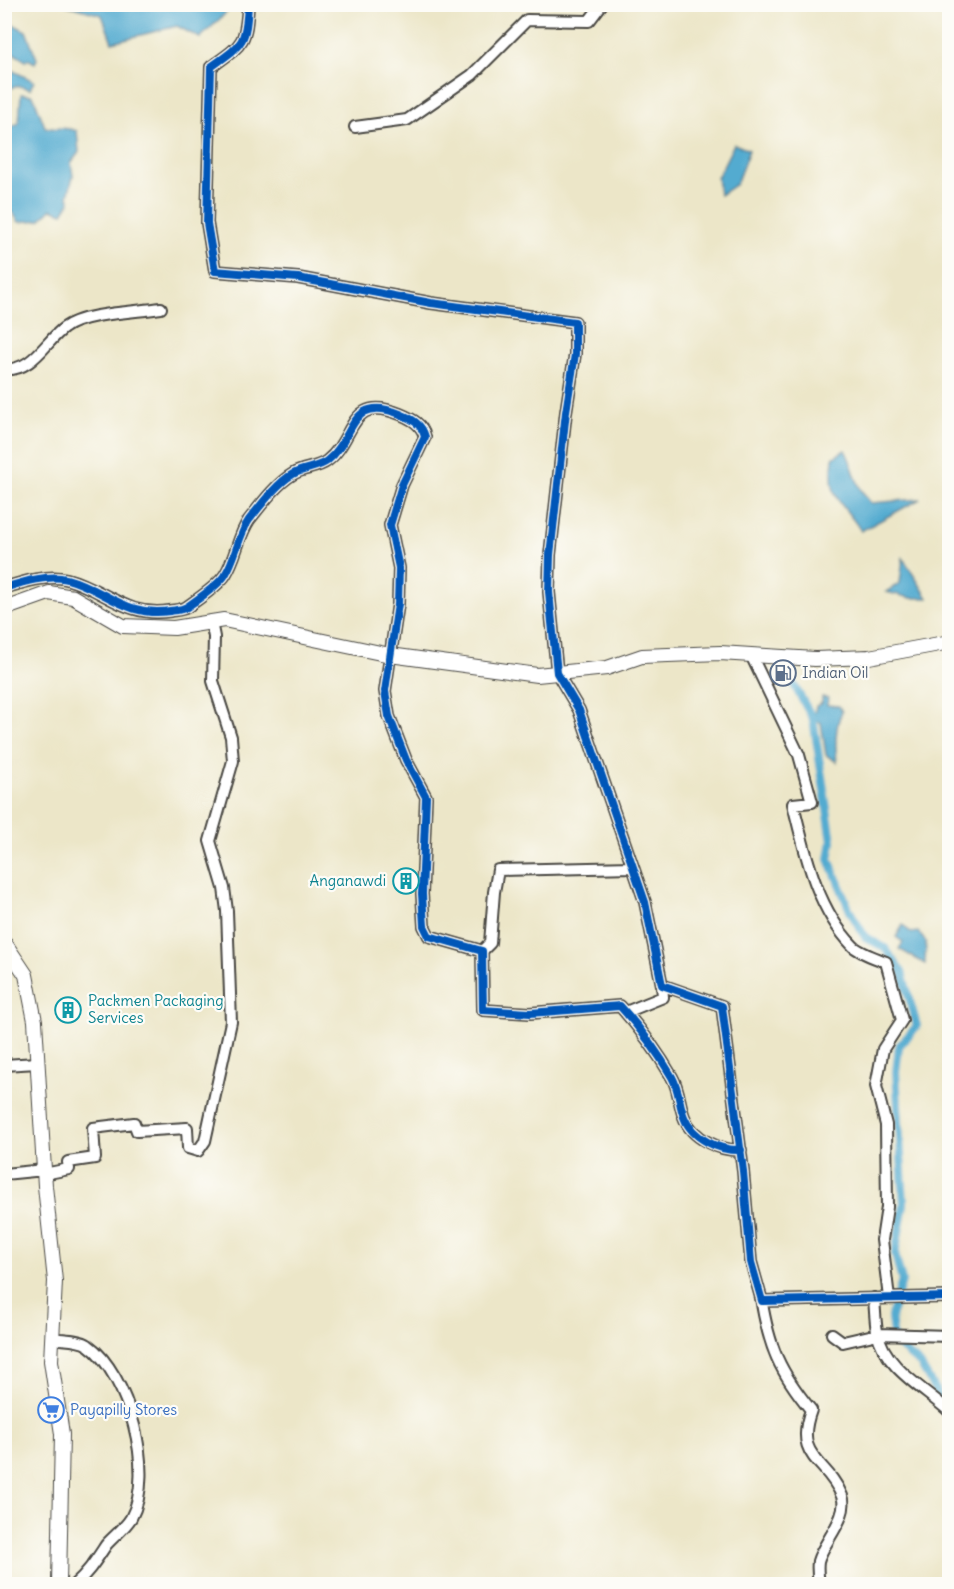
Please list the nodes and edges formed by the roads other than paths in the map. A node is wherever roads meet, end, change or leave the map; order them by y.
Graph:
1 (248, 4) edge
2 (602, 4) edge
3 (355, 127) dead end
4 (160, 308) dead end
5 (4, 369) edge
6 (4, 588) edge
7 (4, 609) edge
8 (211, 622) junction
9 (950, 642) edge
10 (390, 655) junction
11 (751, 655) junction
12 (557, 673) junction
13 (633, 867) junction
14 (4, 942) edge
15 (482, 951) junction
16 (662, 985) junction
17 (626, 1012) junction
18 (37, 1063) junction
19 (4, 1065) edge
20 (741, 1150) junction
21 (44, 1172) junction
22 (4, 1174) edge
23 (950, 1297) edge
24 (761, 1298) junction
25 (874, 1298) junction
26 (889, 1298) junction
27 (831, 1334) dead end
28 (878, 1334) junction
29 (950, 1336) edge
30 (52, 1338) junction
31 (950, 1412) edge
32 (60, 1584) edge
33 (75, 1584) edge
34 (819, 1584) edge

1 - 12 street
2 - 3 street
4 - 5 street
6 - 10 street
7 - 8 main road
8 - 10 main road
8 - 21 street
9 - 11 main road
10 - 12 main road
10 - 15 street
11 - 12 main road
11 - 26 street
12 - 13 street
13 - 15 street
13 - 16 street
14 - 18 main road
15 - 17 street
16 - 17 street
16 - 20 street
17 - 20 street
18 - 19 street
18 - 21 main road
20 - 24 street
21 - 22 street
21 - 30 main road
23 - 26 street
24 - 25 street
24 - 34 street
25 - 26 street
25 - 28 street
27 - 28 street
28 - 29 street
28 - 31 street
30 - 32 main road
30 - 33 street

